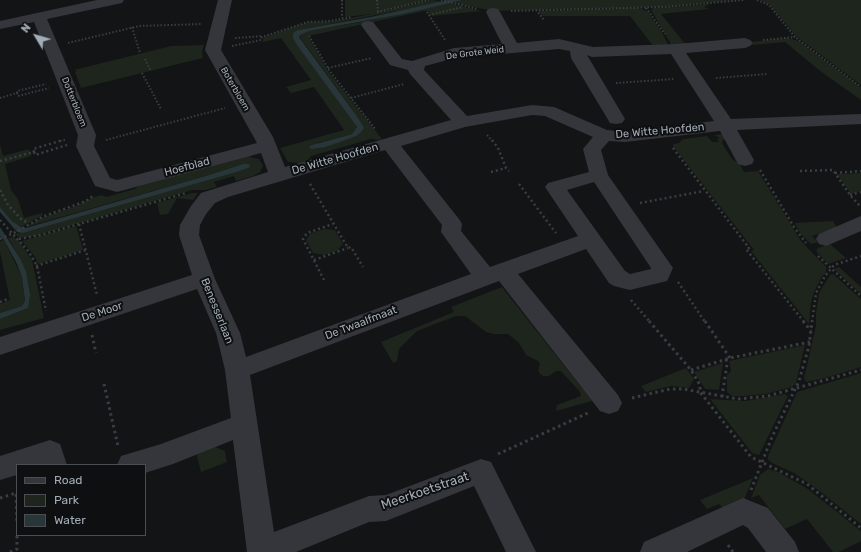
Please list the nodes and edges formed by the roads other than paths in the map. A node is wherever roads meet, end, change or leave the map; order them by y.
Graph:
1 (117, 0) edge
2 (225, 0) edge
3 (493, 12) road end
4 (39, 17) junction
5 (365, 18) road end
6 (0, 25) edge
7 (745, 43) road end
8 (512, 48) junction
9 (578, 49) junction
10 (673, 49) junction
11 (420, 72) junction
12 (616, 119) dead end
13 (861, 119) edge
14 (470, 120) junction
15 (726, 125) junction
16 (604, 135) junction
17 (390, 144) junction
18 (267, 146) junction
19 (745, 160) road end
20 (290, 172) junction
21 (599, 175) junction
22 (107, 184) joint
23 (861, 223) edge
24 (591, 239) junction
25 (817, 246) road end
26 (494, 274) junction
27 (204, 279) junction
28 (0, 346) edge
29 (237, 370) junction
30 (609, 403) road end
31 (244, 424) junction
32 (125, 458) edge
33 (53, 464) edge
34 (0, 468) edge
35 (262, 551) edge
36 (522, 552) edge
37 (655, 552) edge
38 (784, 552) edge

1 - 4 street
2 - 18 street, Boterbloem
3 - 8 street, De Grote Weid
4 - 6 street
4 - 22 street, Dotterbloem
5 - 11 street
7 - 10 street, De Grote Weid
8 - 9 street, De Grote Weid
8 - 11 street, De Grote Weid
9 - 10 street, De Grote Weid
9 - 12 street
10 - 15 street
11 - 14 street
13 - 15 street, De Witte Hoofden
14 - 16 street, De Witte Hoofden
14 - 17 street, De Witte Hoofden
15 - 16 street, De Witte Hoofden
15 - 19 street
16 - 21 street
17 - 20 street, De Witte Hoofden
17 - 26 street
18 - 20 street, Boterbloem
18 - 22 street, Hoefblad
20 - 27 street, Benesserlaan
21 - 24 street
21 - 24 street
23 - 25 street
24 - 26 street, De Twaalfmaat
26 - 29 street, De Twaalfmaat
26 - 30 street
27 - 28 street, De Moor
27 - 29 street, Benesserlaan
29 - 31 street, Benesserlaan
31 - 32 street
31 - 35 street, Benesserlaan
33 - 34 street
35 - 36 street, Meerkoetstraat
37 - 38 street

